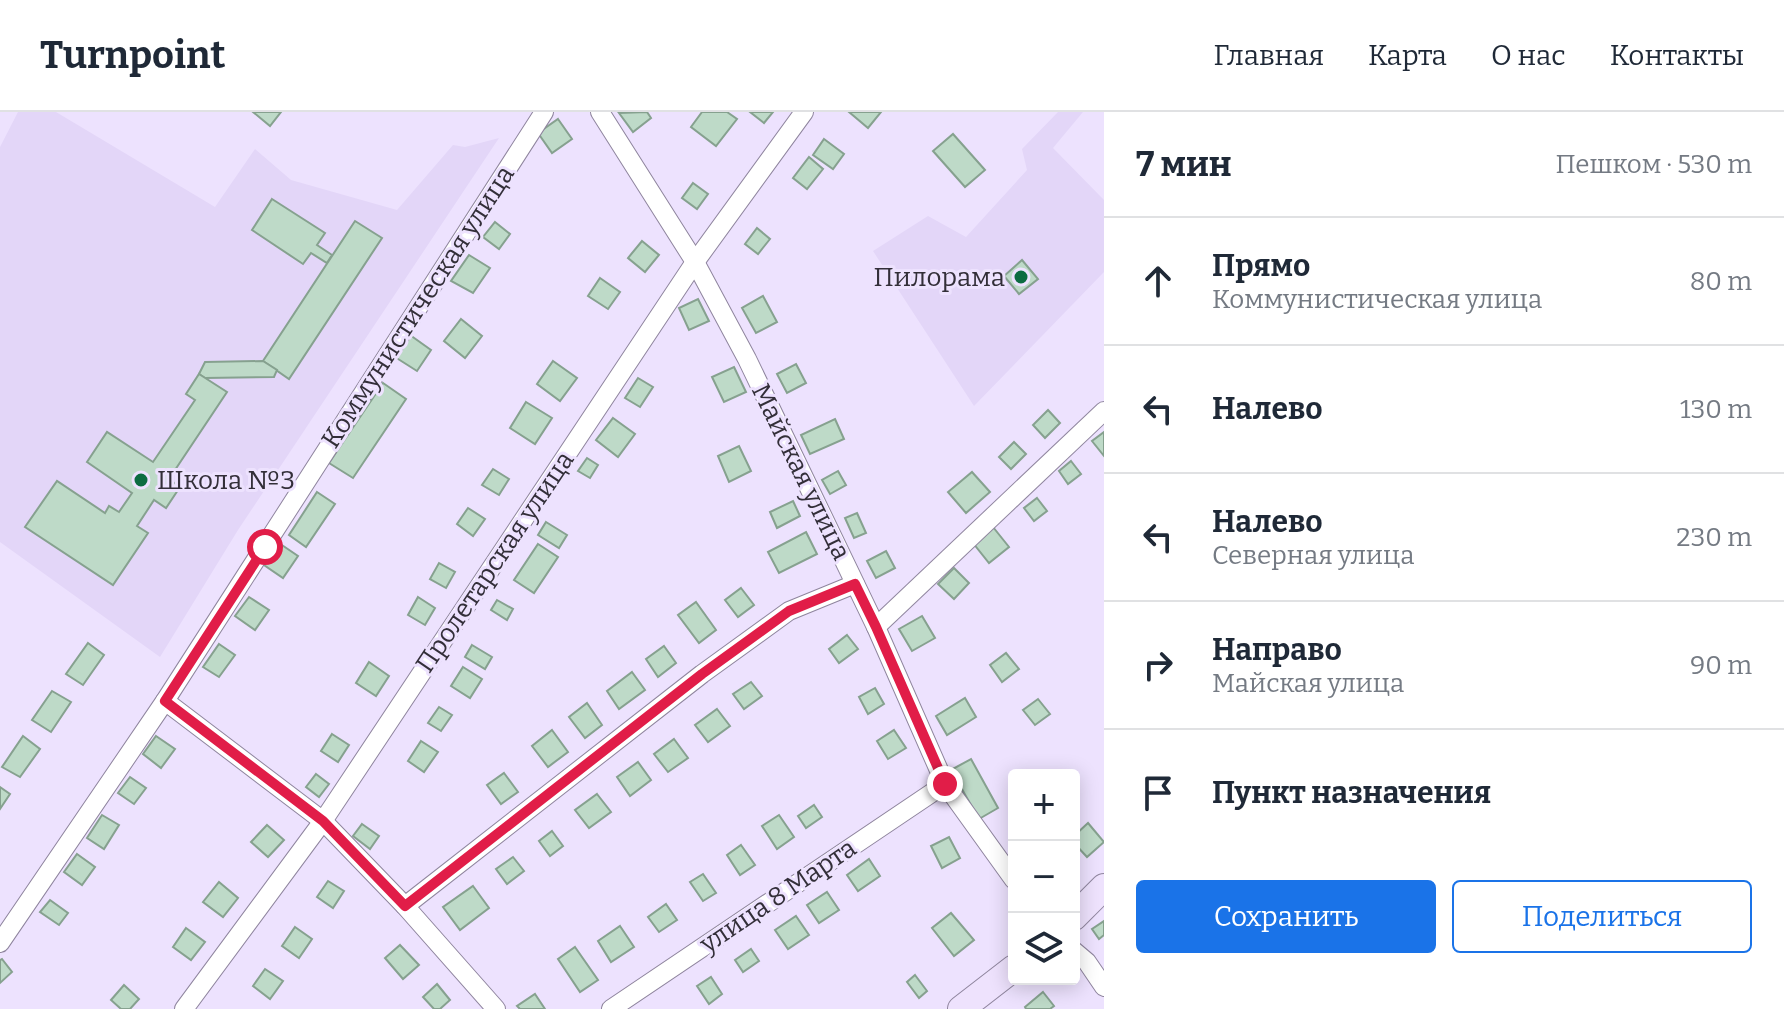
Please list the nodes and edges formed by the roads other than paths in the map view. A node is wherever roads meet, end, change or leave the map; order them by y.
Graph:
1 (544, 112) edge
2 (600, 112) edge
3 (804, 112) edge
4 (695, 262) junction
5 (1104, 411) edge
6 (855, 584) junction
7 (876, 627) junction
8 (165, 701) junction
9 (945, 784) junction
10 (323, 821) junction
11 (1008, 872) edge
12 (1104, 887) edge
13 (405, 906) junction
14 (1078, 913) edge
15 (0, 943) edge
16 (1080, 956) edge
17 (1008, 973) edge
18 (1104, 987) edge
19 (184, 1009) edge
20 (496, 1009) edge
21 (611, 1009) edge
22 (961, 1009) edge

1 - 8 street, Коммунистическая улица
2 - 4 street, Майская улица
3 - 4 street, Пролетарская улица
4 - 6 street, Майская улица
4 - 10 street, Пролетарская улица
5 - 7 street
6 - 7 street, Майская улица
6 - 13 street
7 - 9 street, Майская улица
8 - 10 street
8 - 15 street, Коммунистическая улица
9 - 11 street, Майская улица
9 - 21 street, улица 8 Марта
10 - 13 street
10 - 19 street, Пролетарская улица
12 - 14 main road
13 - 20 street
16 - 18 street
17 - 22 main road

